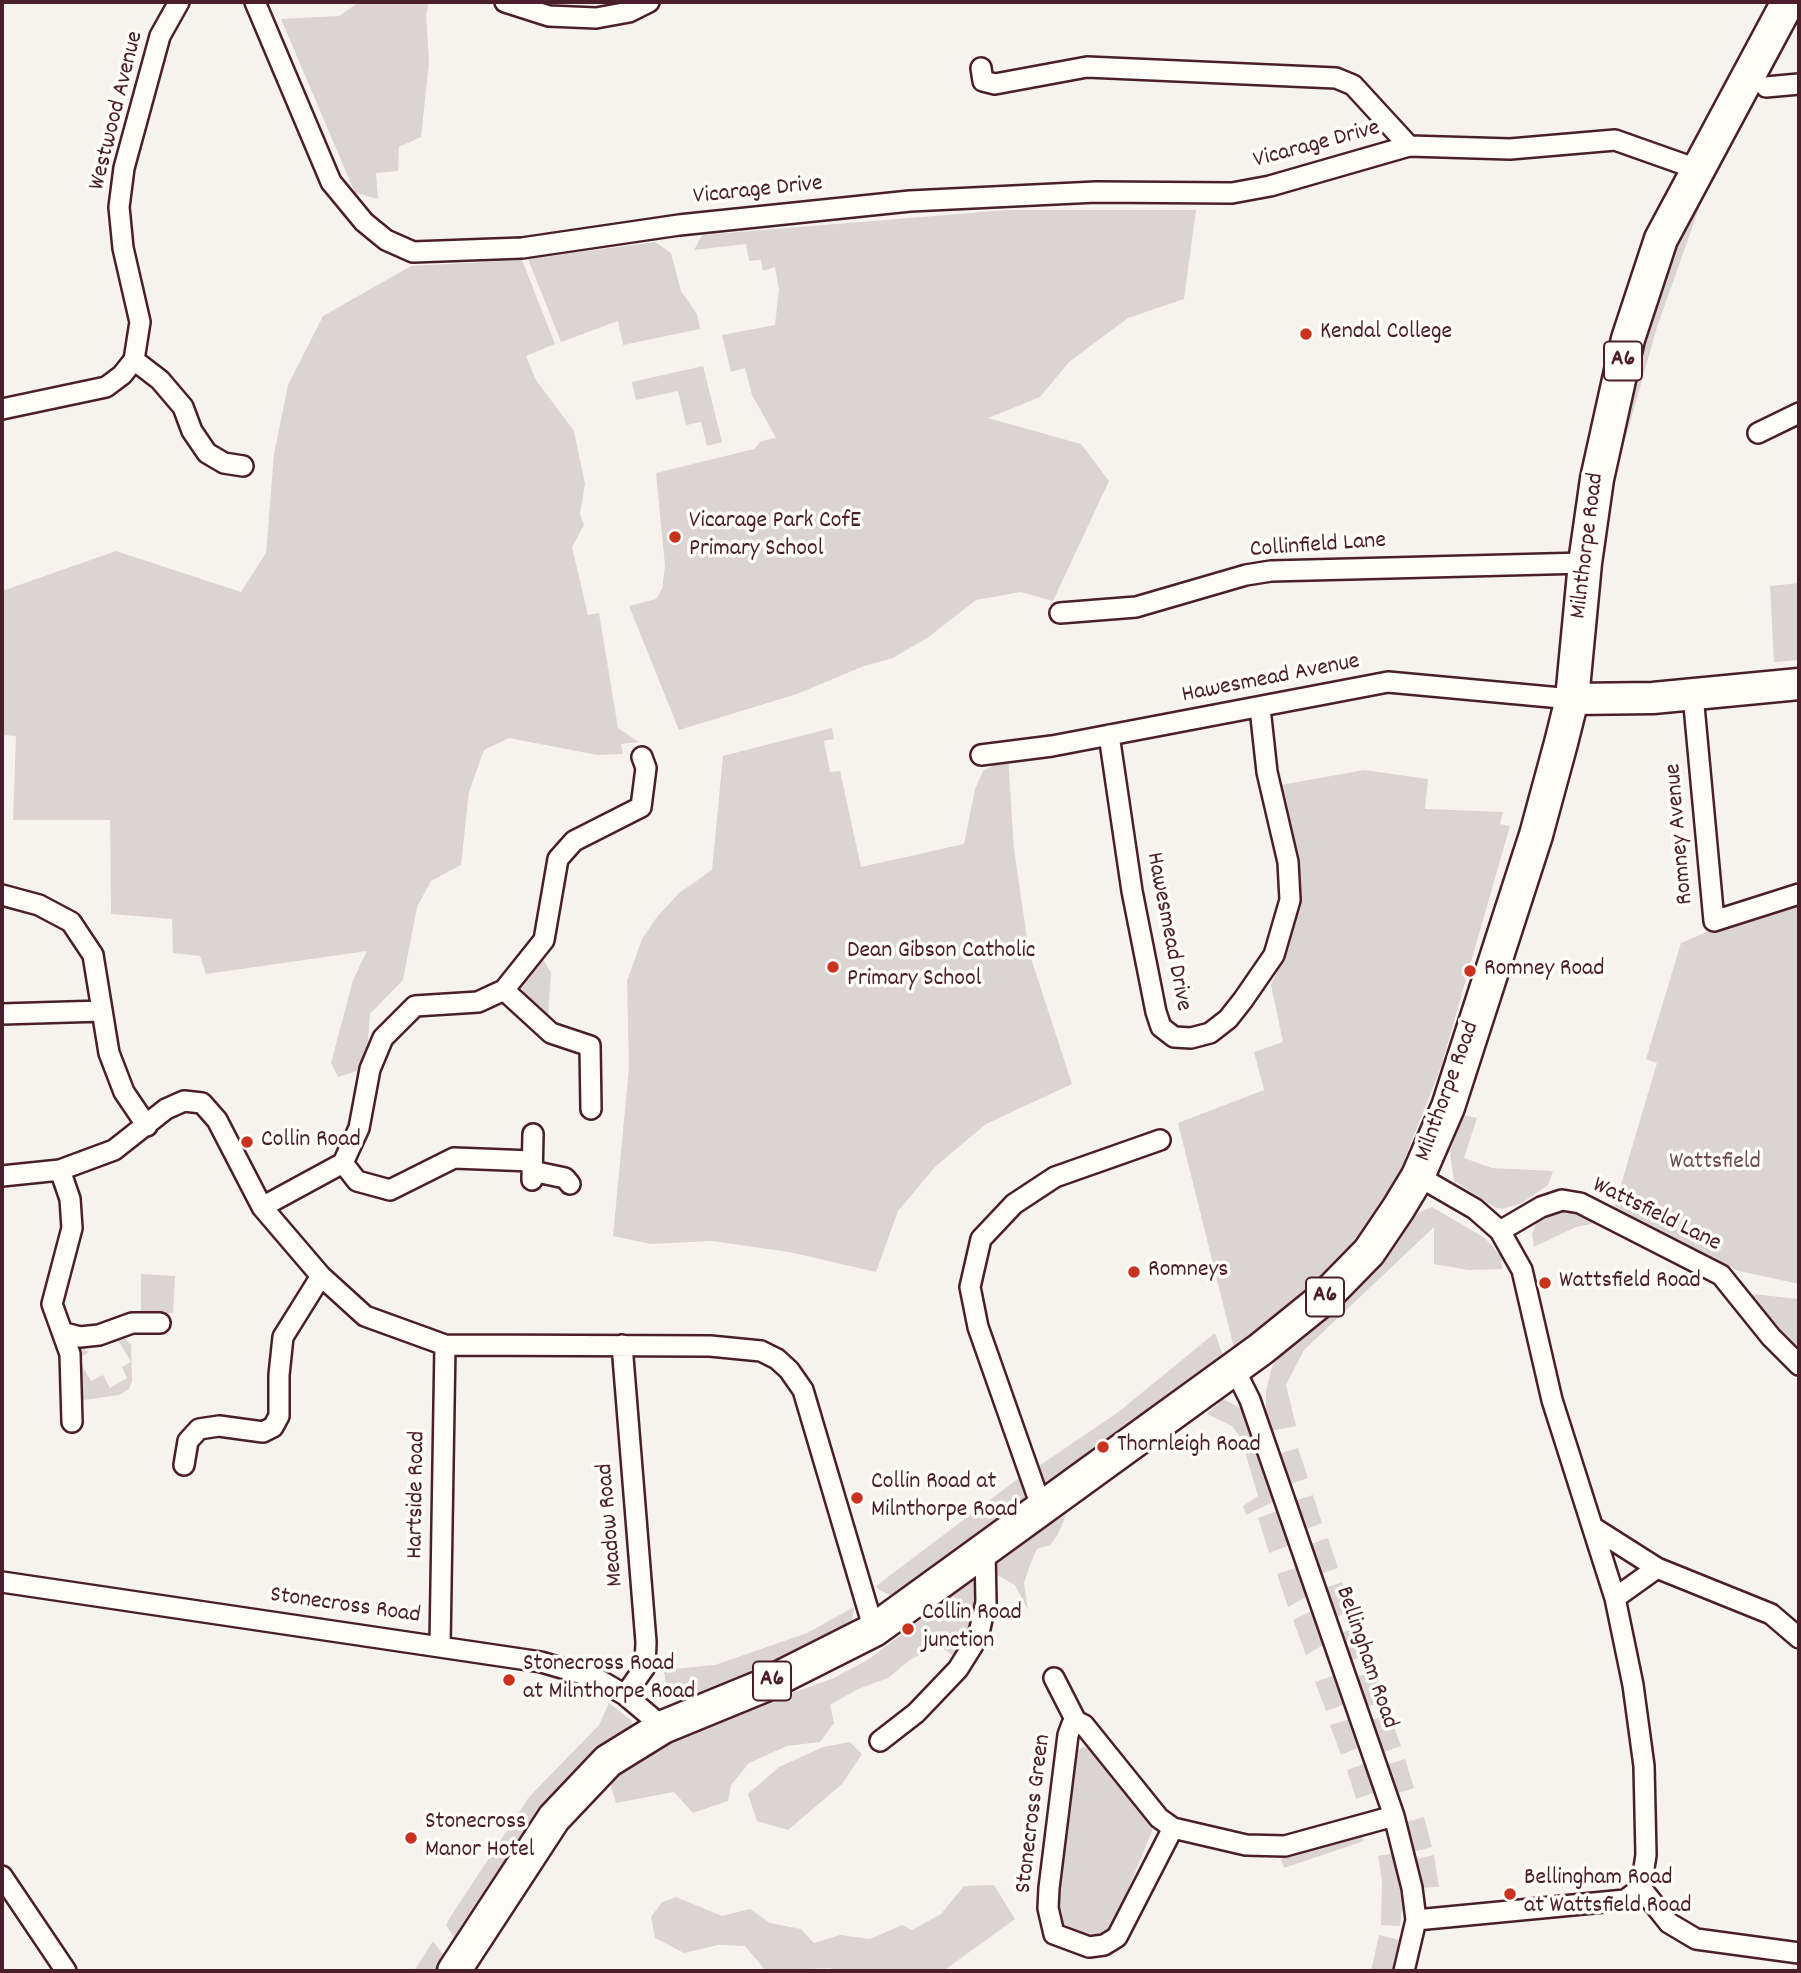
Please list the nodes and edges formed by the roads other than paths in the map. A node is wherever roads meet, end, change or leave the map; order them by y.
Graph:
1 (179, 2) edge
2 (255, 2) edge
3 (505, 2) edge
4 (649, 2) edge
5 (1788, 2) edge
6 (981, 68) dead end
7 (1799, 84) edge
8 (1766, 87) dead end
9 (1409, 146) junction
10 (1697, 169) junction
11 (134, 359) junction
12 (2, 409) edge
13 (1799, 414) edge
14 (1758, 433) dead end
15 (243, 466) dead end
16 (1585, 563) junction
17 (1060, 613) dead end
18 (1799, 684) edge
19 (1693, 695) junction
20 (1572, 699) junction
21 (1260, 708) junction
22 (1110, 735) junction
23 (981, 755) dead end
24 (642, 757) dead end
25 (1799, 894) edge
26 (2, 895) edge
27 (504, 990) junction
28 (102, 1011) junction
29 (2, 1014) edge
30 (591, 1109) dead end
31 (147, 1126) junction
32 (533, 1134) dead end
33 (1160, 1140) dead end
34 (343, 1163) junction
35 (60, 1170) junction
36 (532, 1171) junction
37 (2, 1176) edge
38 (1418, 1176) junction
39 (569, 1184) dead end
40 (262, 1207) junction
41 (1500, 1231) junction
42 (321, 1276) junction
43 (160, 1323) dead end
44 (65, 1333) junction
45 (445, 1345) junction
46 (622, 1345) junction
47 (1799, 1365) edge
48 (1234, 1368) junction
49 (72, 1422) dead end
50 (184, 1465) dead end
51 (1042, 1509) junction
52 (1594, 1528) junction
53 (985, 1551) junction
54 (1657, 1568) junction
55 (2, 1582) edge
56 (1615, 1598) junction
57 (874, 1630) junction
58 (1799, 1638) edge
59 (440, 1645) junction
60 (1054, 1678) dead end
61 (625, 1695) junction
62 (1076, 1721) junction
63 (663, 1727) junction
64 (880, 1741) dead end
65 (1394, 1816) junction
66 (1173, 1828) junction
67 (2, 1876) edge
68 (1641, 1888) junction
69 (1416, 1920) junction
70 (1799, 1953) edge
71 (66, 1971) edge
72 (454, 1971) edge
73 (1404, 1971) edge

1 - 11 street, Westwood Avenue
2 - 9 street, Vicarage Drive
3 - 4 street
5 - 10 highway, Milnthorpe Road / A6
6 - 9 street, Vicarage Drive
7 - 8 street
9 - 10 street, Vicarage Drive
10 - 16 highway, Milnthorpe Road / A6
11 - 12 street
11 - 15 street
13 - 14 street
16 - 17 street, Collinfield Lane
16 - 20 highway, Milnthorpe Road / A6
18 - 19 main road
19 - 20 main road
19 - 25 street, Romney Avenue
20 - 21 street, Hawesmead Avenue
20 - 38 highway, Milnthorpe Road / A6
21 - 22 street, Hawesmead Avenue
21 - 22 street, Hawesmead Drive
22 - 23 street, Hawesmead Avenue
24 - 27 street
26 - 28 street
27 - 30 street
27 - 34 street
28 - 29 street
28 - 31 street
31 - 35 street
31 - 40 street
32 - 36 street
33 - 51 street
34 - 36 street
34 - 40 street
35 - 37 street
35 - 44 street
36 - 39 street
38 - 41 street
38 - 48 highway, Milnthorpe Road / A6
40 - 42 street
41 - 47 street, Wattsfield Lane
41 - 52 street
42 - 45 street
42 - 50 street
43 - 44 street
44 - 49 street
45 - 46 street
45 - 59 street, Hartside Road
46 - 57 street
46 - 61 street, Meadow Road
48 - 51 highway, Milnthorpe Road / A6
48 - 65 street, Bellingham Road
51 - 53 highway, Milnthorpe Road / A6
52 - 54 street
52 - 56 street
53 - 57 highway, Milnthorpe Road / A6
53 - 64 street
54 - 56 street
54 - 58 street
55 - 59 street, Stonecross Road
56 - 68 street
57 - 63 highway, Milnthorpe Road / A6
59 - 61 street, Stonecross Road
60 - 62 street, Stonecross Green
61 - 63 street, Stonecross Road
62 - 66 street, Stonecross Green
62 - 66 street, Stonecross Green
63 - 72 highway, Milnthorpe Road / A6
65 - 66 street
65 - 69 street, Bellingham Road
67 - 71 street
68 - 69 street
68 - 70 street
69 - 73 street, Bellingham Road

